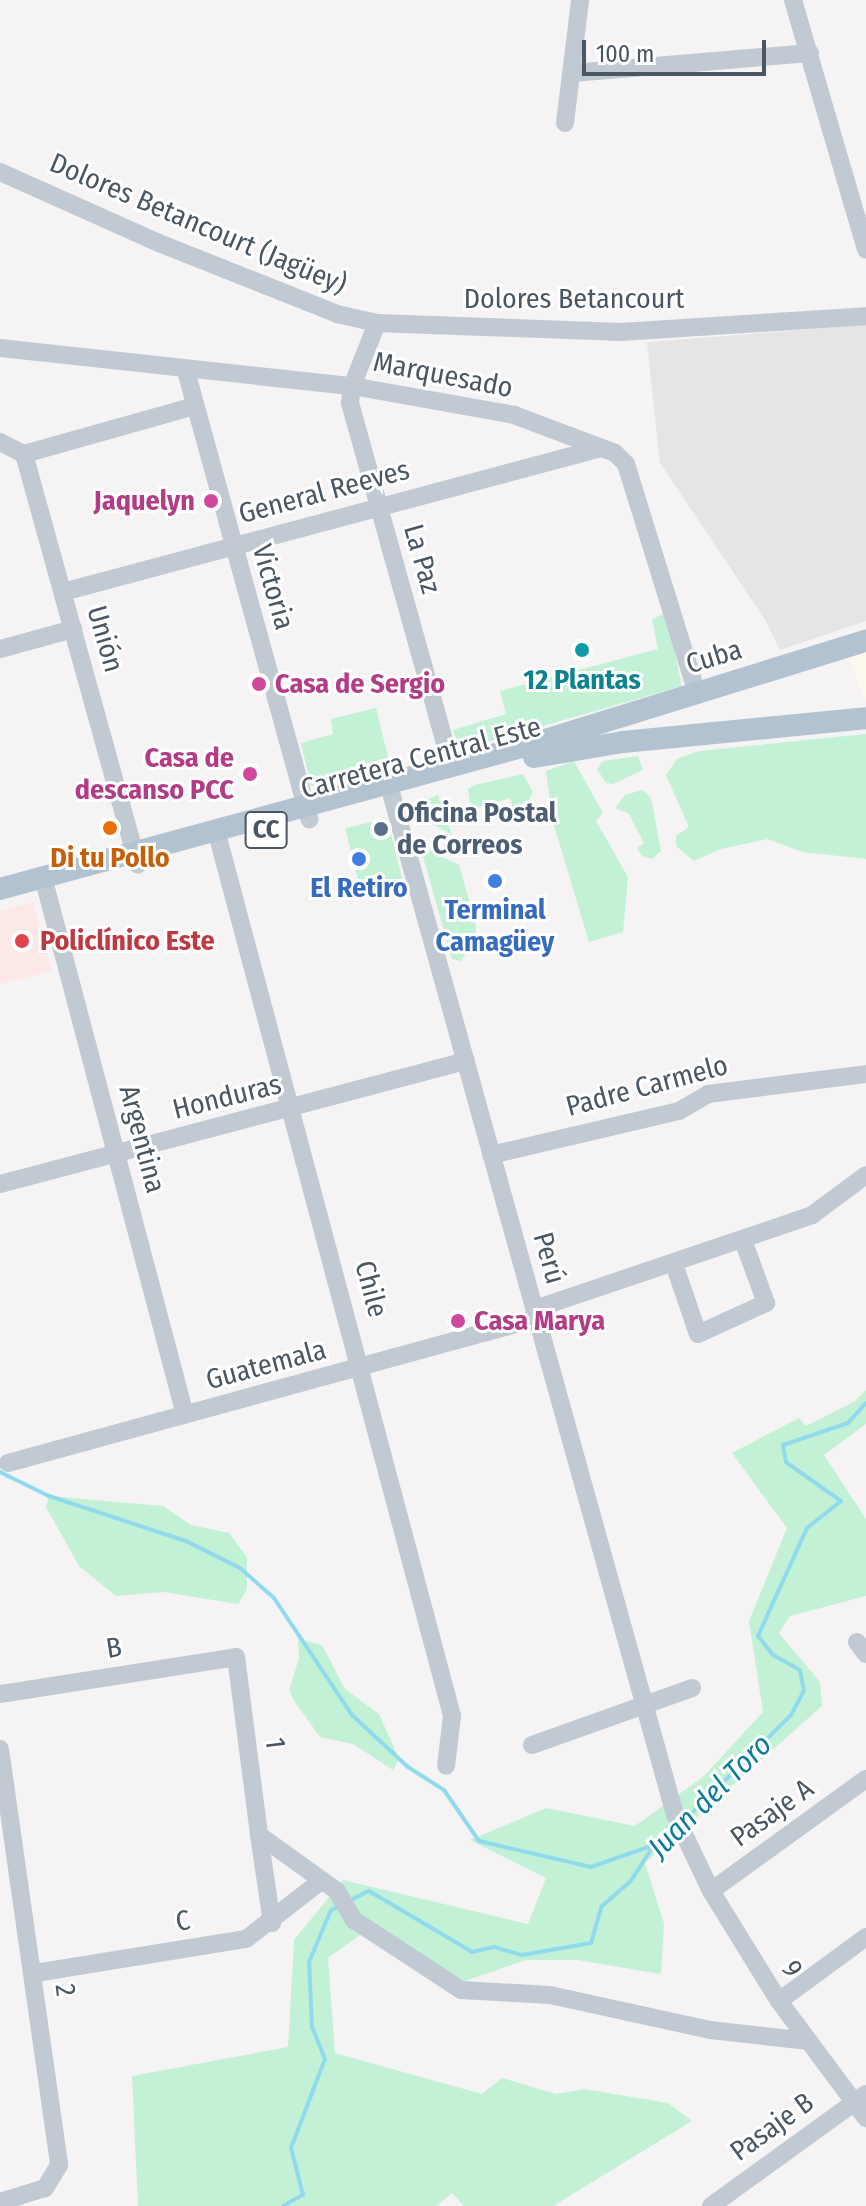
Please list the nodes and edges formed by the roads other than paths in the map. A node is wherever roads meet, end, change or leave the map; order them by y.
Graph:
1 (580, 0) edge
2 (793, 0) edge
3 (810, 53) junction
4 (572, 73) junction
5 (565, 123) dead end
6 (0, 172) edge
7 (861, 208) edge
8 (866, 250) edge
9 (866, 316) edge
10 (377, 323) junction
11 (0, 348) edge
12 (186, 371) junction
13 (352, 386) junction
14 (195, 406) junction
15 (0, 442) edge
16 (601, 448) junction
17 (24, 454) junction
18 (378, 506) junction
19 (232, 546) junction
20 (63, 592) junction
21 (73, 629) junction
22 (866, 641) edge
23 (0, 649) edge
24 (697, 694) junction
25 (641, 711) junction
26 (617, 718) junction
27 (866, 718) edge
28 (579, 730) joint
29 (650, 740) junction
30 (623, 742) junction
31 (451, 765) junction
32 (392, 796) junction
33 (307, 812) junction
34 (218, 836) junction
35 (137, 858) junction
36 (45, 882) junction
37 (0, 889) edge
38 (0, 901) edge
39 (466, 1061) junction
40 (866, 1074) edge
41 (292, 1109) junction
42 (116, 1153) junction
43 (491, 1155) junction
44 (866, 1175) edge
45 (0, 1184) edge
46 (743, 1240) junction
47 (674, 1264) junction
48 (536, 1313) junction
49 (363, 1368) junction
50 (185, 1415) junction
51 (8, 1463) dead end
52 (236, 1657) joint
53 (692, 1688) dead end
54 (0, 1694) edge
55 (644, 1703) junction
56 (532, 1745) dead end
57 (0, 1749) edge
58 (446, 1766) dead end
59 (866, 1779) edge
60 (259, 1835) junction
61 (686, 1840) joint
62 (321, 1881) junction
63 (711, 1891) junction
64 (272, 1923) junction
65 (866, 1937) edge
66 (35, 1973) junction
67 (779, 2001) junction
68 (808, 2041) junction
69 (860, 2098) edge
70 (866, 2118) edge
71 (0, 2202) edge
72 (711, 2206) edge

1 - 4 street
2 - 3 street
3 - 4 street
3 - 7 street
4 - 5 street
6 - 10 street, Dolores Betancourt (Jagüey)
7 - 8 street
9 - 10 street, Dolores Betancourt
10 - 13 street, La Paz
11 - 12 street, Marquesado
12 - 13 street, Marquesado
12 - 14 street, Victoria
13 - 16 street, Marquesado
13 - 18 street, La Paz
14 - 17 street
14 - 19 street, Victoria
15 - 17 street
16 - 18 street, General Reeves
16 - 24 street, Marquesado
17 - 20 street, Unión
18 - 19 street, General Reeves
18 - 31 street, La Paz
19 - 20 street, General Reeves
19 - 33 street, Victoria
20 - 21 street, Unión
21 - 23 street
21 - 35 street, Unión
22 - 24 main road, Cuba / CC
24 - 25 main road, Cuba / CC
25 - 26 main road, Cuba / CC
25 - 29 main road
26 - 28 main road, Cuba / CC
26 - 30 main road
27 - 29 main road, Carretera Central Este / CC
28 - 31 main road, Carretera Central Este / CC
29 - 30 main road, Carretera Central Este / CC
30 - 32 main road, Carretera Central Este / CC
31 - 32 main road, Carretera Central Este / CC
32 - 33 main road, Carretera Central Este / CC
32 - 39 street, Perú
33 - 34 main road, Carretera Central Este / CC
34 - 35 main road, Carretera Central Este / CC
34 - 41 street, Chile
35 - 36 main road, Carretera Central Este / CC
36 - 37 main road, Carretera Central Este / CC
36 - 38 main road, Carretera Central Este / CC
36 - 42 street, Argentina
39 - 41 street, Honduras
39 - 43 street, Perú
40 - 43 street, Padre Carmelo
41 - 42 street, Honduras
41 - 49 street, Chile
42 - 45 street, Honduras
42 - 50 street, Argentina
43 - 48 street, Perú
44 - 46 street, Guatemala
46 - 47 street, Guatemala
46 - 47 street
47 - 48 street, Guatemala
48 - 49 street, Guatemala
48 - 55 street, Perú
49 - 50 street, Guatemala
49 - 58 street, Chile
50 - 51 street, Guatemala
52 - 54 street, B
52 - 60 street, 1
53 - 55 street
55 - 56 street
55 - 61 street, Perú
57 - 66 street, 2
59 - 63 street, Pasaje A
60 - 62 street
60 - 64 street, 1
61 - 63 street, 9
62 - 64 street, C
62 - 68 street
63 - 67 street, 9
64 - 66 street, C
65 - 67 street
66 - 71 street, 2
67 - 68 street, 9
68 - 69 street, 9
69 - 70 street, 9
69 - 72 street, Pasaje B

